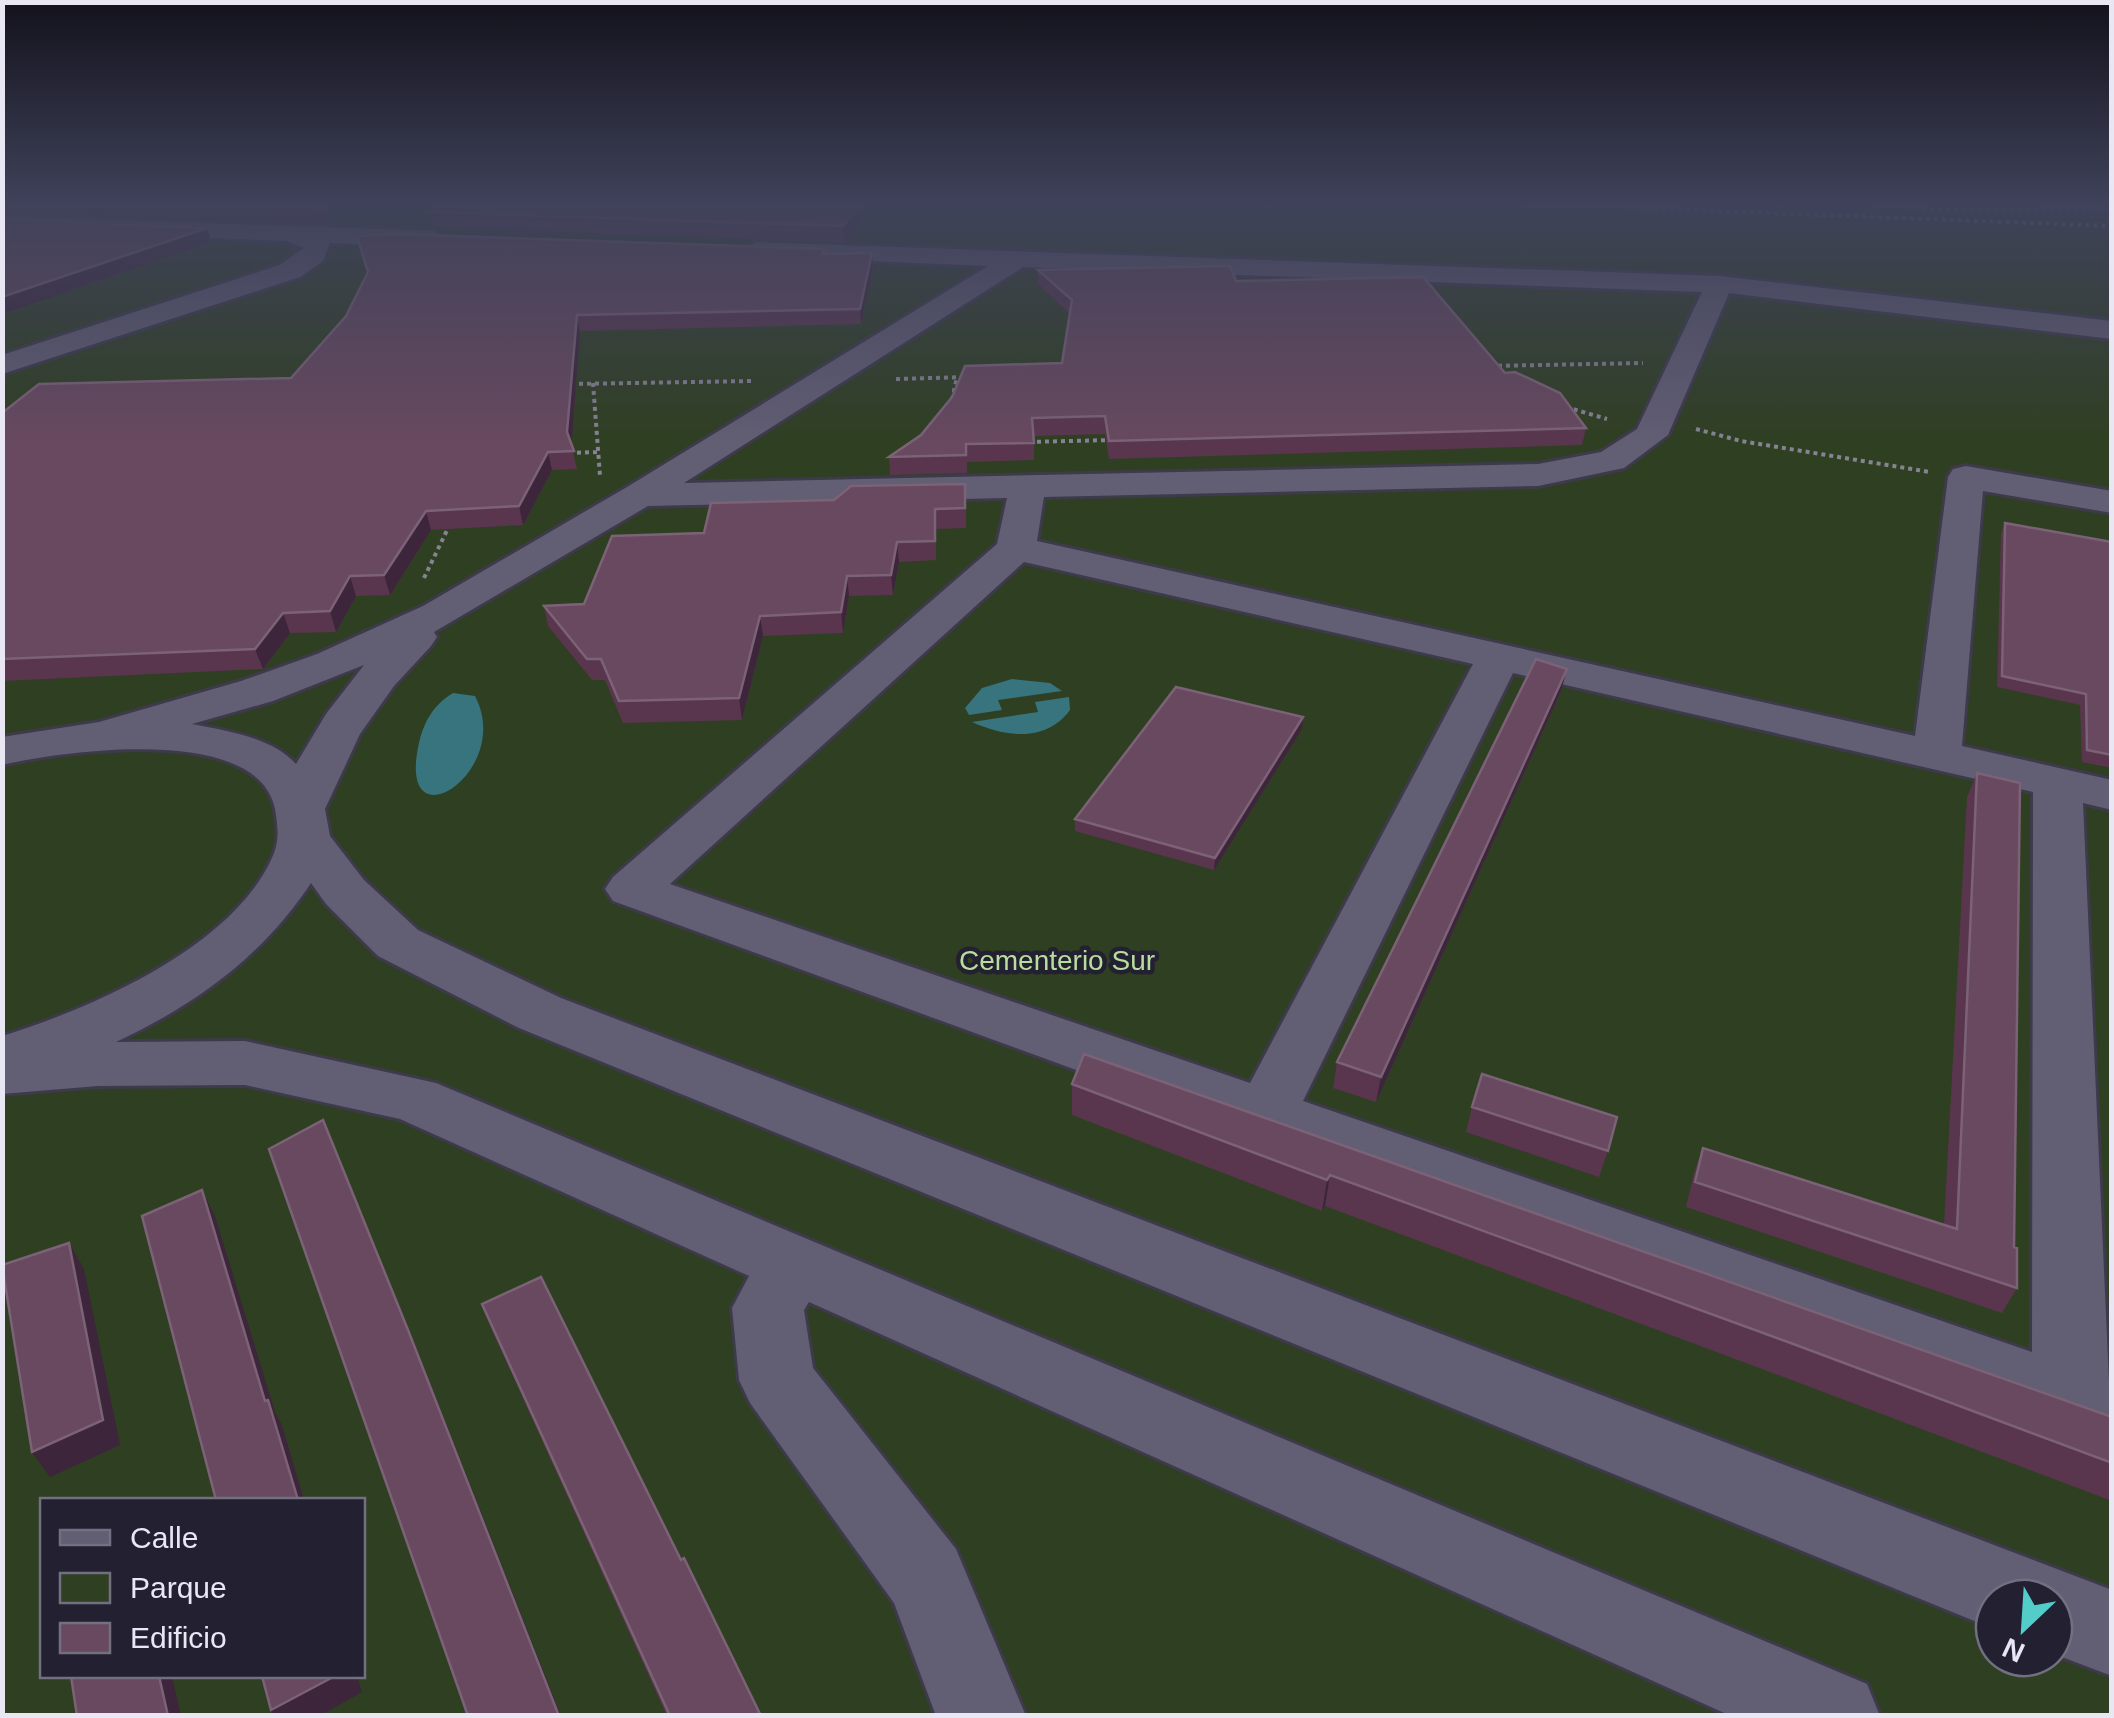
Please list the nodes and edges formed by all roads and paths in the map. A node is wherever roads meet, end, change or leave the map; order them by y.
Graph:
1 (250, 284) edge
2 (977, 284) edge
3 (1720, 284) edge
4 (1721, 284) edge
5 (2112, 330) edge
6 (1685, 362) junction
7 (2, 365) edge
8 (1476, 366) edge
9 (1494, 366) junction
10 (1502, 375) edge
11 (974, 377) edge
12 (956, 378) junction
13 (824, 380) junction
14 (593, 383) junction
15 (557, 384) edge
16 (1555, 404) edge
17 (948, 408) edge
18 (1660, 420) junction
19 (1616, 421) dead end
20 (1090, 428) edge
21 (1092, 440) junction
22 (1111, 440) edge
23 (1014, 442) edge
24 (598, 452) junction
25 (1096, 452) dead end
26 (560, 454) edge
27 (1966, 477) junction
28 (1028, 485) junction
29 (640, 495) junction
30 (2112, 502) edge
31 (452, 522) edge
32 (1016, 548) junction
33 (438, 615) junction
34 (394, 637) junction
35 (1499, 656) junction
36 (108, 734) junction
37 (8, 748) edge
38 (1938, 755) junction
39 (2085, 789) edge
40 (304, 821) junction
41 (2, 1057) edge
42 (2, 1072) edge
43 (1264, 1114) junction
44 (793, 1266) junction
45 (2091, 1407) edge
46 (1974, 1579) edge
47 (2074, 1619) edge
48 (2112, 1634) edge
49 (980, 1716) edge
50 (1835, 1716) edge

1 - 7 lane
2 - 13 lane
3 - 6 lane
4 - 5 lane
6 - 9 path
6 - 18 lane
8 - 9 path
9 - 10 path
11 - 12 path
12 - 13 path
12 - 17 path
13 - 14 path
13 - 29 lane
14 - 15 path
14 - 24 path
16 - 19 path
18 - 27 path
18 - 28 lane
20 - 21 path
21 - 22 path
21 - 23 path
21 - 25 path
24 - 26 path
24 - 29 path
27 - 30 lane
27 - 38 lane
28 - 29 lane
28 - 32 lane
29 - 33 lane
31 - 34 path
32 - 35 lane
32 - 43 lane
33 - 34 lane
33 - 40 lane
34 - 36 lane
35 - 38 lane
35 - 43 lane
36 - 37 lane
36 - 40 lane
38 - 39 lane
39 - 45 lane
40 - 41 lane
40 - 46 lane
42 - 44 lane
43 - 45 lane
44 - 49 lane
44 - 50 lane
47 - 48 lane

